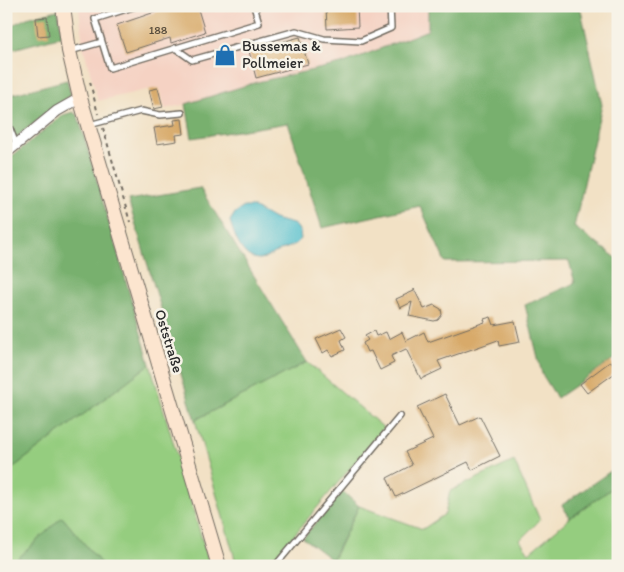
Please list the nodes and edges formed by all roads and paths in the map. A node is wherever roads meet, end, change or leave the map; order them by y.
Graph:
1 (63, 6) edge
2 (77, 6) edge
3 (136, 6) edge
4 (254, 6) edge
5 (390, 6) edge
6 (77, 16) dead end
7 (102, 42) junction
8 (175, 48) junction
9 (69, 52) junction
10 (88, 75) dead end
11 (80, 98) junction
12 (182, 113) dead end
13 (6, 119) edge
14 (94, 124) junction
15 (16, 145) junction
16 (6, 153) edge
17 (400, 416) dead end
18 (219, 566) edge
19 (275, 566) edge

1 - 9 main road, Oststraße
2 - 6 path
3 - 7 lane
4 - 8 lane
5 - 8 lane
7 - 8 lane
7 - 9 lane
9 - 11 main road, Oststraße
10 - 14 path
11 - 14 main road, Oststraße
11 - 15 street
12 - 14 lane
13 - 15 lane
14 - 18 main road, Oststraße
15 - 16 street
17 - 19 lane

